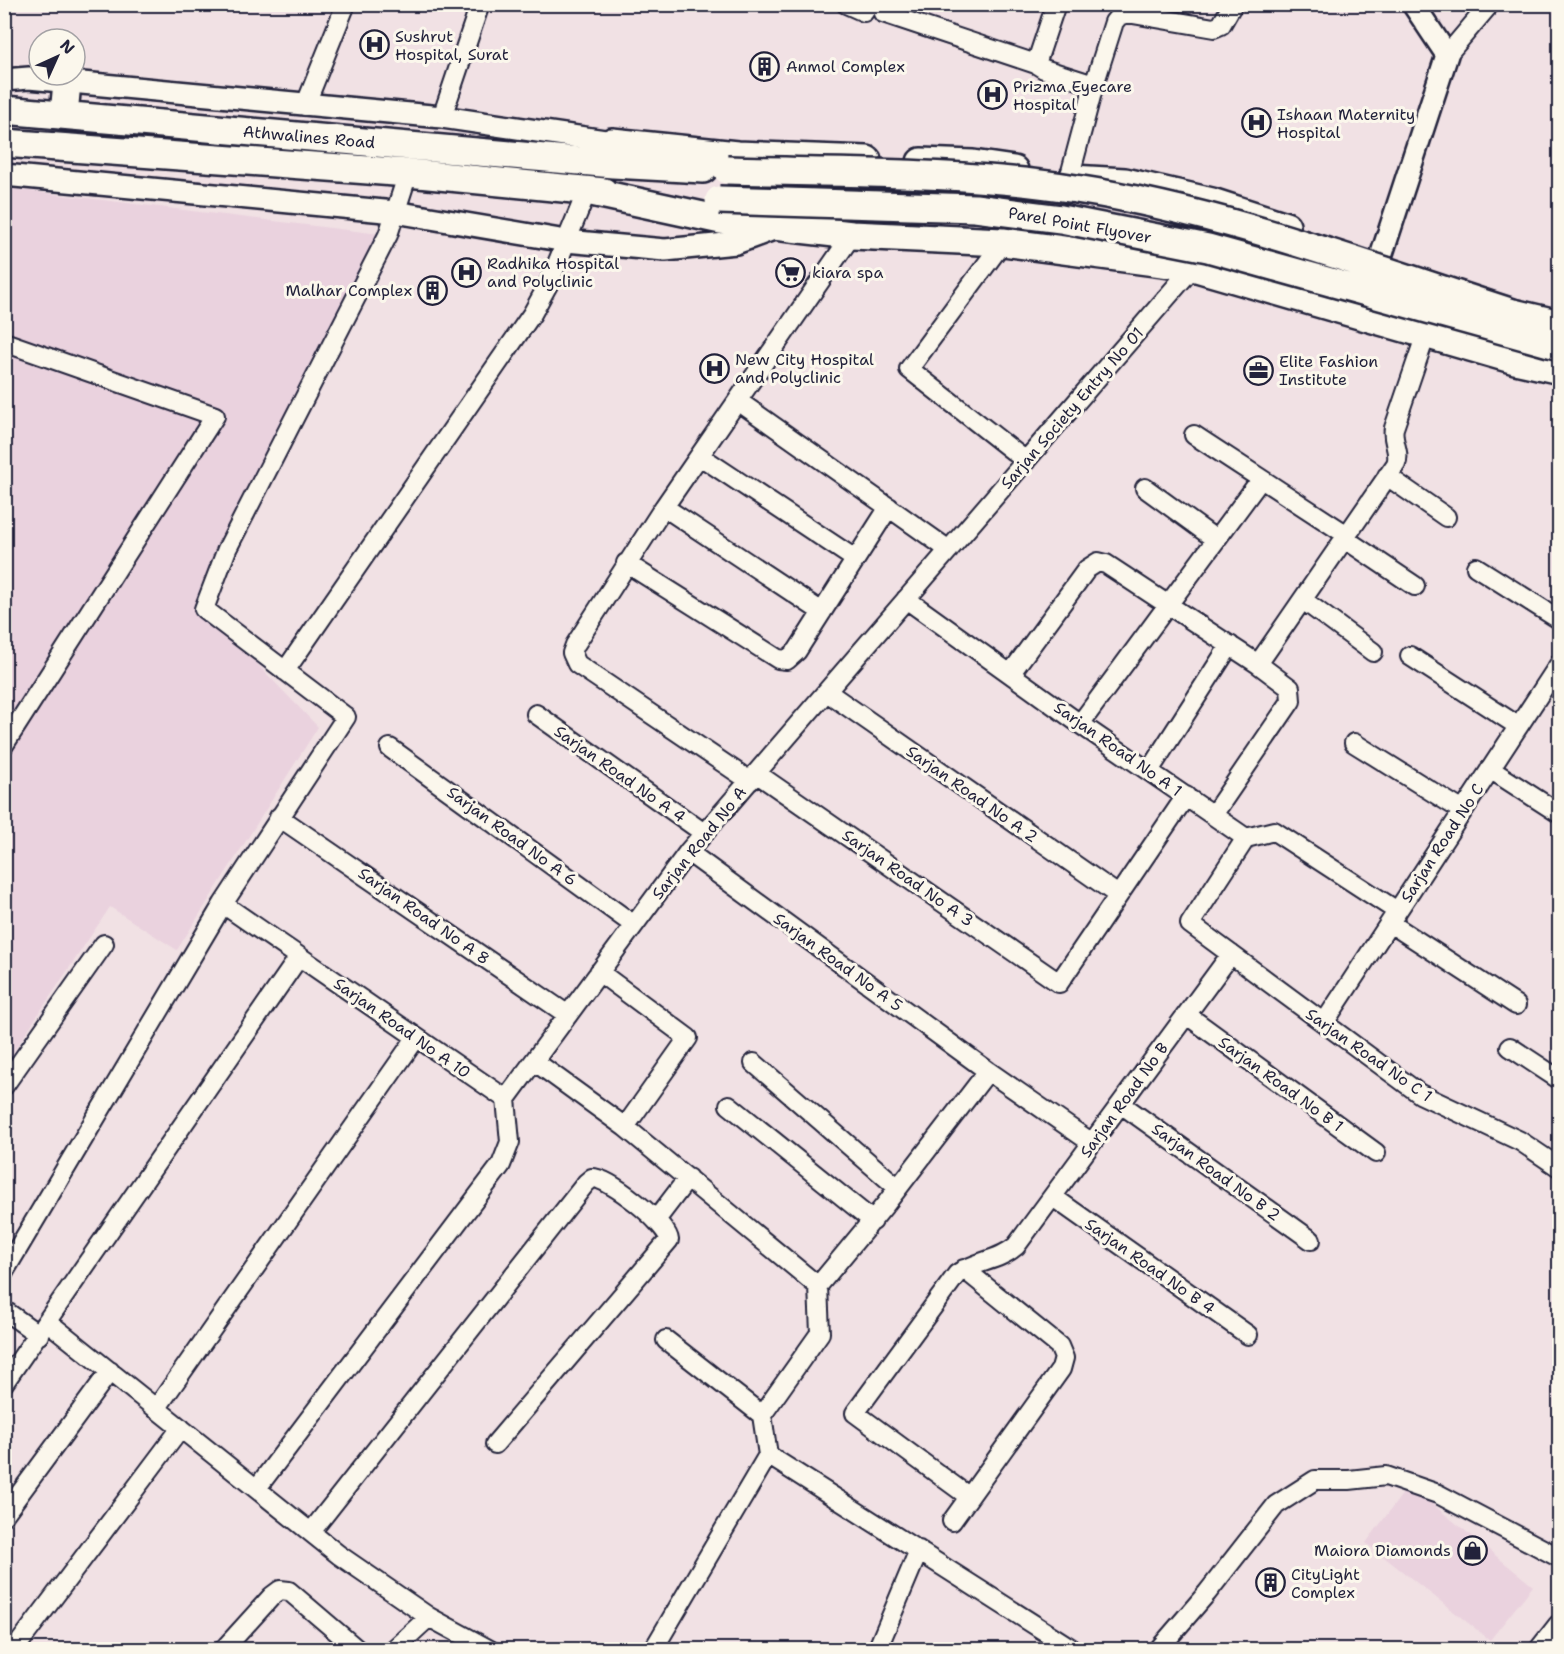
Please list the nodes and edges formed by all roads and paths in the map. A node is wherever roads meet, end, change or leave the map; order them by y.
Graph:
1 (346, 4) edge
2 (480, 4) edge
3 (846, 4) edge
4 (1056, 4) edge
5 (1233, 4) edge
6 (1413, 4) edge
7 (1490, 4) edge
8 (875, 9) edge
9 (1447, 56) junction
10 (1036, 64) junction
11 (27, 78) edge
12 (4, 80) edge
13 (87, 84) edge
14 (1094, 85) junction
15 (67, 87) edge
16 (305, 106) junction
17 (4, 110) edge
18 (64, 115) junction
19 (442, 117) junction
20 (4, 143) edge
21 (612, 153) junction
22 (408, 173) junction
23 (4, 175) edge
24 (1069, 179) junction
25 (587, 191) junction
26 (1212, 202) junction
27 (395, 212) junction
28 (779, 227) junction
29 (852, 235) junction
30 (567, 241) junction
31 (1003, 242) junction
32 (1380, 256) junction
33 (1193, 267) junction
34 (1560, 314) edge
35 (1361, 316) junction
36 (1560, 324) edge
37 (1426, 334) junction
38 (4, 342) edge
39 (1560, 346) edge
40 (1560, 370) edge
41 (738, 401) junction
42 (1194, 435) dead end
43 (700, 456) junction
44 (1026, 461) junction
45 (1387, 477) junction
46 (1260, 479) junction
47 (1145, 488) dead end
48 (664, 507) junction
49 (889, 507) junction
50 (1446, 517) dead end
51 (1346, 537) junction
52 (1215, 539) junction
53 (950, 549) junction
54 (855, 559) junction
55 (626, 563) junction
56 (1476, 567) dead end
57 (1415, 586) dead end
58 (906, 599) junction
59 (1303, 600) junction
60 (1168, 604) junction
61 (822, 612) junction
62 (1560, 620) edge
63 (1230, 645) junction
64 (1373, 652) dead end
65 (1410, 657) dead end
66 (1258, 663) junction
67 (1560, 663) edge
68 (285, 671) junction
69 (1011, 673) junction
70 (826, 692) junction
71 (536, 714) dead end
72 (1080, 724) junction
73 (1518, 726) junction
74 (1354, 743) dead end
75 (4, 745) edge
76 (390, 748) dead end
77 (1490, 769) junction
78 (1149, 771) junction
79 (753, 777) junction
80 (1186, 796) junction
81 (1463, 811) junction
82 (1560, 814) edge
83 (1213, 815) junction
84 (279, 817) junction
85 (704, 833) junction
86 (1246, 838) junction
87 (688, 852) junction
88 (1118, 895) junction
89 (223, 904) junction
90 (1393, 917) junction
91 (634, 925) junction
92 (104, 944) dead end
93 (1231, 954) junction
94 (299, 957) junction
95 (599, 972) junction
96 (1516, 1005) dead end
97 (568, 1015) junction
98 (1187, 1015) junction
99 (1324, 1023) junction
100 (416, 1038) junction
101 (1510, 1047) dead end
102 (534, 1061) junction
103 (754, 1063) dead end
104 (988, 1071) junction
105 (1560, 1080) edge
106 (4, 1086) edge
107 (506, 1099) junction
108 (1121, 1104) junction
109 (729, 1106) dead end
110 (625, 1127) junction
111 (1092, 1143) junction
112 (1376, 1153) dead end
113 (1560, 1168) edge
114 (688, 1178) junction
115 (898, 1188) junction
116 (1053, 1197) junction
117 (656, 1220) junction
118 (873, 1221) junction
119 (1311, 1240) dead end
120 (964, 1269) junction
121 (4, 1272) edge
122 (818, 1286) junction
123 (4, 1310) edge
124 (44, 1329) junction
125 (1248, 1335) dead end
126 (666, 1340) dead end
127 (110, 1371) junction
128 (4, 1383) edge
129 (156, 1408) junction
130 (762, 1414) junction
131 (181, 1428) junction
132 (495, 1444) dead end
133 (768, 1455) junction
134 (257, 1488) junction
135 (968, 1496) junction
136 (4, 1515) edge
137 (952, 1521) dead end
138 (311, 1532) junction
139 (920, 1550) junction
140 (1560, 1558) edge
141 (429, 1617) junction
142 (1560, 1627) edge
143 (14, 1650) edge
144 (223, 1650) edge
145 (358, 1650) edge
146 (393, 1650) edge
147 (490, 1650) edge
148 (653, 1650) edge
149 (877, 1650) edge
150 (1074, 1650) edge
151 (1158, 1650) edge
152 (1542, 1650) edge

1 - 16 street
2 - 19 street
3 - 8 street
4 - 10 street
5 - 14 street
6 - 9 street
7 - 9 street
8 - 10 street
9 - 32 street
10 - 14 street
11 - 12 street
13 - 16 street
14 - 24 street
15 - 18 main road
16 - 19 street
17 - 18 main road, Athwalines Road
18 - 21 main road, Athwalines Road
19 - 21 street
20 - 22 main road, Athwalines Road
21 - 24 main road
21 - 36 main road, Parel Point Flyover, bridge
22 - 25 main road, Athwalines Road
22 - 27 street
23 - 27 street
24 - 26 main road
25 - 28 main road
25 - 30 street
25 - 39 main road, Parel Point Flyover, bridge
26 - 32 main road
26 - 33 street, Sarjan Society Entry No 01
27 - 30 street
27 - 68 street
28 - 29 main road
28 - 30 street
29 - 31 main road
29 - 41 street
30 - 68 street
31 - 33 main road
31 - 44 street
32 - 34 main road
32 - 35 street
33 - 35 main road
33 - 44 street, Sarjan Society Entry No 01
35 - 37 main road
37 - 40 main road
37 - 45 street
38 - 75 street
41 - 43 street
41 - 49 street
42 - 46 street
43 - 48 street
43 - 54 street
44 - 53 street, Sarjan Society Entry No 01
45 - 50 street
45 - 51 street
46 - 51 street
46 - 52 street
47 - 52 street
48 - 55 street
48 - 61 street
49 - 53 street
49 - 54 street
51 - 57 street
51 - 59 street
52 - 60 street
53 - 58 street, Sarjan Society Entry No 01
54 - 61 street
55 - 61 street
55 - 79 street, Sarjan Road No A 3
56 - 62 street
58 - 69 street, Sarjan Road No A 1
58 - 70 street, Sarjan Road No A
59 - 64 street
59 - 66 street
60 - 63 street
60 - 69 street
60 - 72 street
63 - 66 street
63 - 78 street
65 - 73 street
66 - 83 street
67 - 73 street, Sarjan Road No C
68 - 84 street
69 - 72 street, Sarjan Road No A 1
70 - 79 street, Sarjan Road No A
70 - 88 street, Sarjan Road No A 2
71 - 85 street, Sarjan Road No A 4
72 - 78 street, Sarjan Road No A 1
73 - 77 street, Sarjan Road No C
74 - 81 street
76 - 91 street, Sarjan Road No A 6
77 - 81 street, Sarjan Road No C
77 - 82 street
78 - 80 street, Sarjan Road No A 1
79 - 85 street, Sarjan Road No A
79 - 88 street, Sarjan Road No A 3
80 - 83 street, Sarjan Road No A 1
80 - 88 street
81 - 90 street, Sarjan Road No C
83 - 86 street, Sarjan Road No A 1
84 - 89 street
84 - 97 street, Sarjan Road No A 8
85 - 87 street, Sarjan Road No A
86 - 90 street
86 - 93 street, Sarjan Road No C 1
87 - 91 street, Sarjan Road No A
87 - 104 street, Sarjan Road No A 5
89 - 94 street, Sarjan Road No A 10
89 - 121 street
90 - 96 street
90 - 99 street, Sarjan Road No C
91 - 95 street, Sarjan Road No A
92 - 106 street
93 - 98 street, Sarjan Road No B
93 - 99 street, Sarjan Road No C 1
94 - 100 street, Sarjan Road No A 10
94 - 124 street
95 - 97 street, Sarjan Road No A
95 - 110 street
97 - 102 street, Sarjan Road No A
98 - 108 street, Sarjan Road No B
98 - 112 street, Sarjan Road No B 1
99 - 113 street, Sarjan Road No C 1
100 - 107 street, Sarjan Road No A 10
100 - 129 street
101 - 105 street
102 - 107 street, Sarjan Road No A
102 - 110 street
103 - 115 street
104 - 111 street, Sarjan Road No A 5
104 - 115 street
107 - 134 street
108 - 111 street, Sarjan Road No B
108 - 119 street, Sarjan Road No B 2
109 - 118 street
110 - 114 street
111 - 116 street, Sarjan Road No B
114 - 117 street
114 - 122 street
115 - 118 street
116 - 120 street, Sarjan Road No B
116 - 125 street, Sarjan Road No B 4
117 - 132 street
117 - 138 street
118 - 122 street
120 - 135 street
120 - 135 street
122 - 130 street
123 - 124 street
124 - 127 street
124 - 128 street
126 - 130 street
127 - 129 street
127 - 136 street
129 - 131 street
130 - 133 street
131 - 134 street
131 - 143 street
133 - 139 street
133 - 148 street
134 - 138 street
135 - 137 street
138 - 141 street
139 - 149 street
139 - 150 street
140 - 151 street
141 - 146 street
141 - 147 street
142 - 152 main road
144 - 145 street

